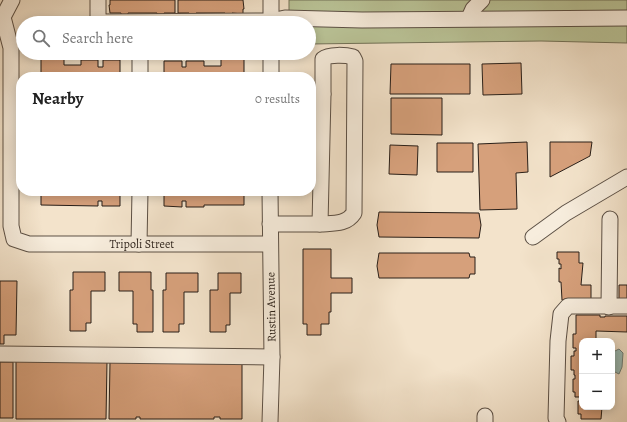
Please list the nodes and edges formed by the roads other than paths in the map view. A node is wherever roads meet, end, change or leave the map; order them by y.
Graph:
1 (12, 0) edge
2 (98, 0) edge
3 (271, 0) edge
4 (482, 0) edge
5 (98, 16) edge
6 (271, 16) edge
7 (1, 17) edge
8 (469, 18) junction
9 (627, 18) edge
10 (316, 19) edge
11 (6, 48) edge
12 (140, 60) edge
13 (271, 60) edge
14 (140, 72) edge
15 (272, 72) edge
16 (317, 94) edge
17 (627, 177) edge
18 (140, 196) edge
19 (270, 196) edge
20 (610, 218) dead end
21 (270, 224) junction
22 (320, 224) junction
23 (533, 236) dead end
24 (139, 244) junction
25 (270, 244) junction
26 (627, 306) edge
27 (609, 307) junction
28 (0, 354) edge
29 (272, 356) junction
30 (270, 422) edge
31 (558, 422) edge

1 - 7 street
2 - 5 street
3 - 6 street
4 - 8 street
7 - 11 street
8 - 9 street
8 - 10 street
11 - 24 street, Tripoli Street
12 - 14 street
13 - 15 street
16 - 22 street
16 - 22 street
17 - 23 street
18 - 24 street
19 - 21 street, Rustin Avenue
20 - 27 street
21 - 22 street
21 - 25 street, Rustin Avenue
24 - 25 street, Tripoli Street
25 - 29 street, Rustin Avenue
26 - 27 street
27 - 31 street
28 - 29 street
29 - 30 street, Rustin Avenue

